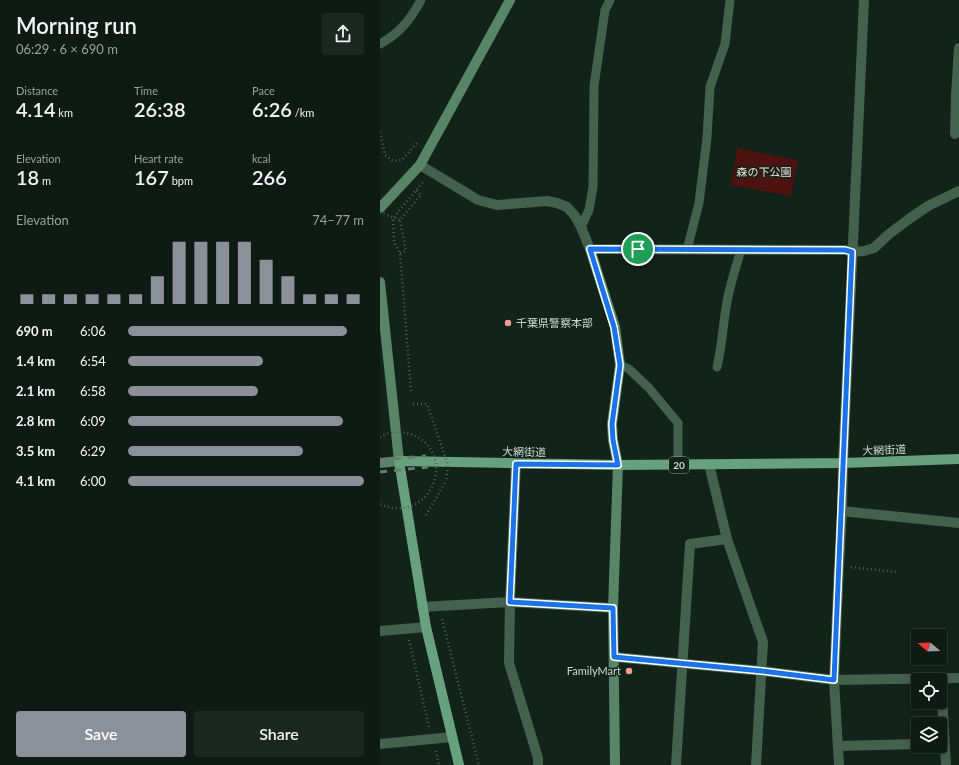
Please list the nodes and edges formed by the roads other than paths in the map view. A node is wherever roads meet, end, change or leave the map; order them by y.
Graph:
1 (421, 0) edge
2 (510, 0) edge
3 (610, 0) edge
4 (730, 0) edge
5 (864, 0) edge
6 (380, 44) edge
7 (959, 48) edge
8 (957, 95) edge
9 (955, 134) dead end
10 (420, 165) junction
11 (959, 191) edge
12 (380, 208) edge
13 (581, 227) junction
14 (590, 249) junction
15 (687, 250) junction
16 (740, 250) junction
17 (852, 252) junction
18 (380, 282) edge
19 (620, 365) junction
20 (717, 367) dead end
21 (959, 459) edge
22 (399, 461) junction
23 (380, 463) edge
24 (843, 463) junction
25 (516, 464) junction
26 (709, 464) junction
27 (618, 465) junction
28 (678, 465) junction
29 (842, 511) junction
30 (959, 523) edge
31 (727, 539) junction
32 (510, 602) junction
33 (422, 607) junction
34 (613, 608) junction
35 (426, 626) junction
36 (380, 631) edge
37 (614, 657) junction
38 (683, 664) junction
39 (762, 671) junction
40 (947, 678) edge
41 (959, 678) edge
42 (911, 679) edge
43 (834, 680) junction
44 (452, 737) junction
45 (380, 744) edge
46 (911, 744) edge
47 (838, 746) junction
48 (944, 753) edge
49 (459, 765) edge
50 (538, 765) edge
51 (615, 765) edge
52 (676, 765) edge
53 (756, 765) edge
54 (839, 765) edge
55 (946, 765) edge

1 - 6 lane
2 - 10 street
3 - 13 lane
4 - 15 lane
5 - 17 street
7 - 8 street
8 - 9 street
10 - 12 street
10 - 13 street
11 - 17 street
13 - 14 street
14 - 15 street
14 - 19 street
15 - 16 street
16 - 17 street
16 - 20 lane
17 - 24 street
18 - 22 street
19 - 27 street
19 - 28 lane
21 - 24 main road, 大網街道 / 20
22 - 23 street
22 - 25 main road, 大網街道 / 20
22 - 33 main road
24 - 26 main road, 大網街道 / 20
24 - 29 street
25 - 27 main road, 大網街道 / 20
25 - 32 street
26 - 28 main road, 大網街道 / 20
26 - 31 street
27 - 28 main road, 大網街道 / 20
27 - 34 street
29 - 30 street
29 - 43 street
31 - 38 street
31 - 39 street
32 - 33 street
32 - 34 street
32 - 50 street
33 - 35 main road
34 - 37 street
35 - 36 street
35 - 44 main road
37 - 38 street
37 - 51 street
38 - 39 street
38 - 52 street
39 - 43 street
39 - 53 street
40 - 41 street
42 - 43 street
43 - 47 street
44 - 45 street
44 - 49 main road
46 - 47 street
47 - 54 street
48 - 55 street

